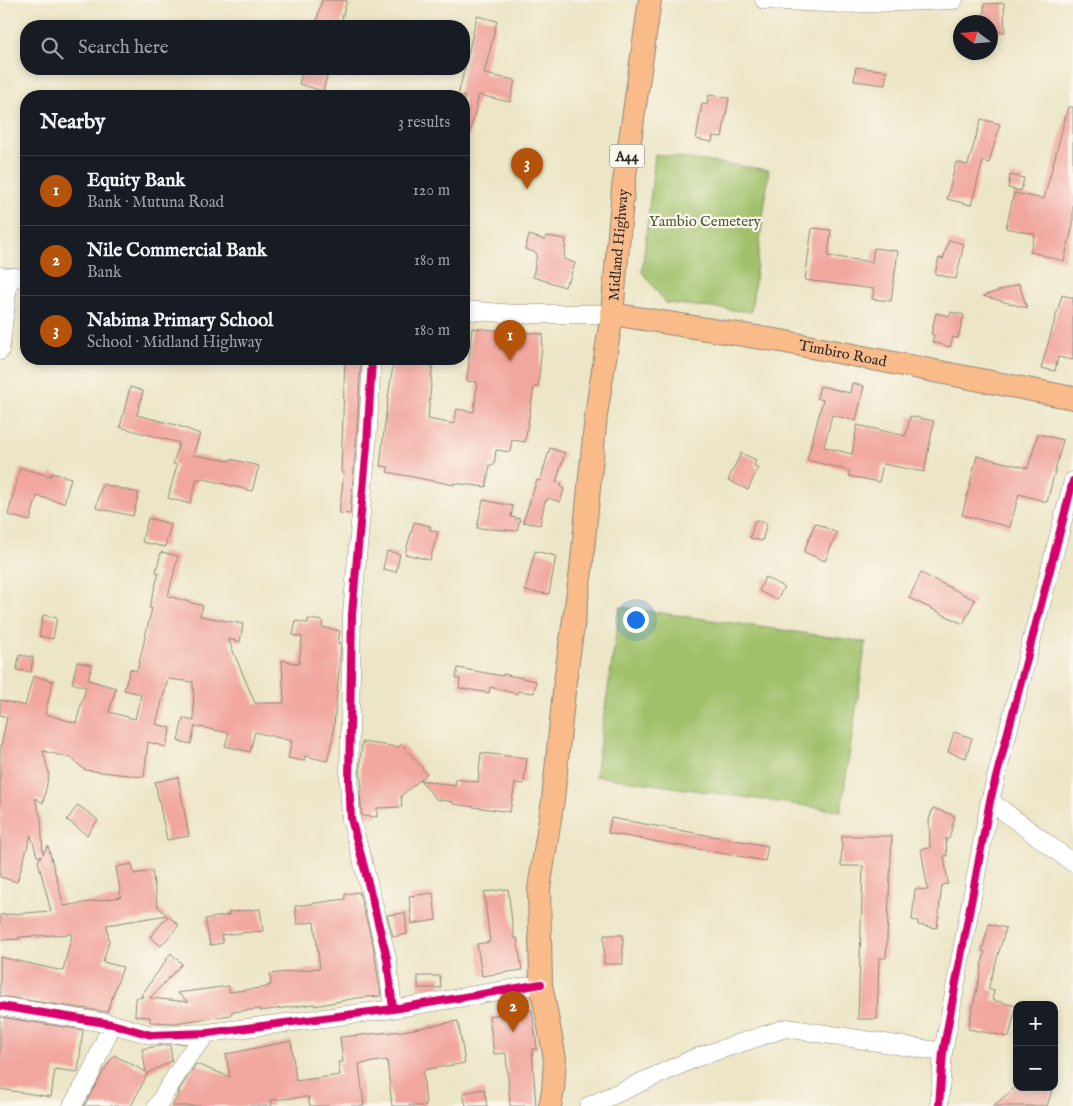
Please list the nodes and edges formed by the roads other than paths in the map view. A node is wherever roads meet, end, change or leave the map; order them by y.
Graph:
1 (650, 0) edge
2 (764, 0) edge
3 (954, 0) edge
4 (12, 277) edge
5 (470, 310) edge
6 (612, 314) junction
7 (0, 350) edge
8 (372, 365) edge
9 (1073, 398) edge
10 (1073, 481) edge
11 (990, 801) junction
12 (1073, 863) edge
13 (541, 984) junction
14 (0, 1006) edge
15 (393, 1009) junction
16 (112, 1024) junction
17 (208, 1033) junction
18 (944, 1052) junction
19 (72, 1106) edge
20 (157, 1106) edge
21 (550, 1106) edge
22 (589, 1106) edge
23 (938, 1106) edge

1 - 6 main road, Midland Highway / A44
2 - 3 street
4 - 7 street
5 - 6 street
6 - 9 main road, Timbiro Road
6 - 13 main road, Midland Highway
8 - 15 street
10 - 11 street
11 - 12 street
11 - 18 street
13 - 15 street
13 - 21 main road, Midland Highway
14 - 16 street
15 - 17 street
16 - 17 street
16 - 19 street
17 - 20 street
18 - 22 street
18 - 23 street

